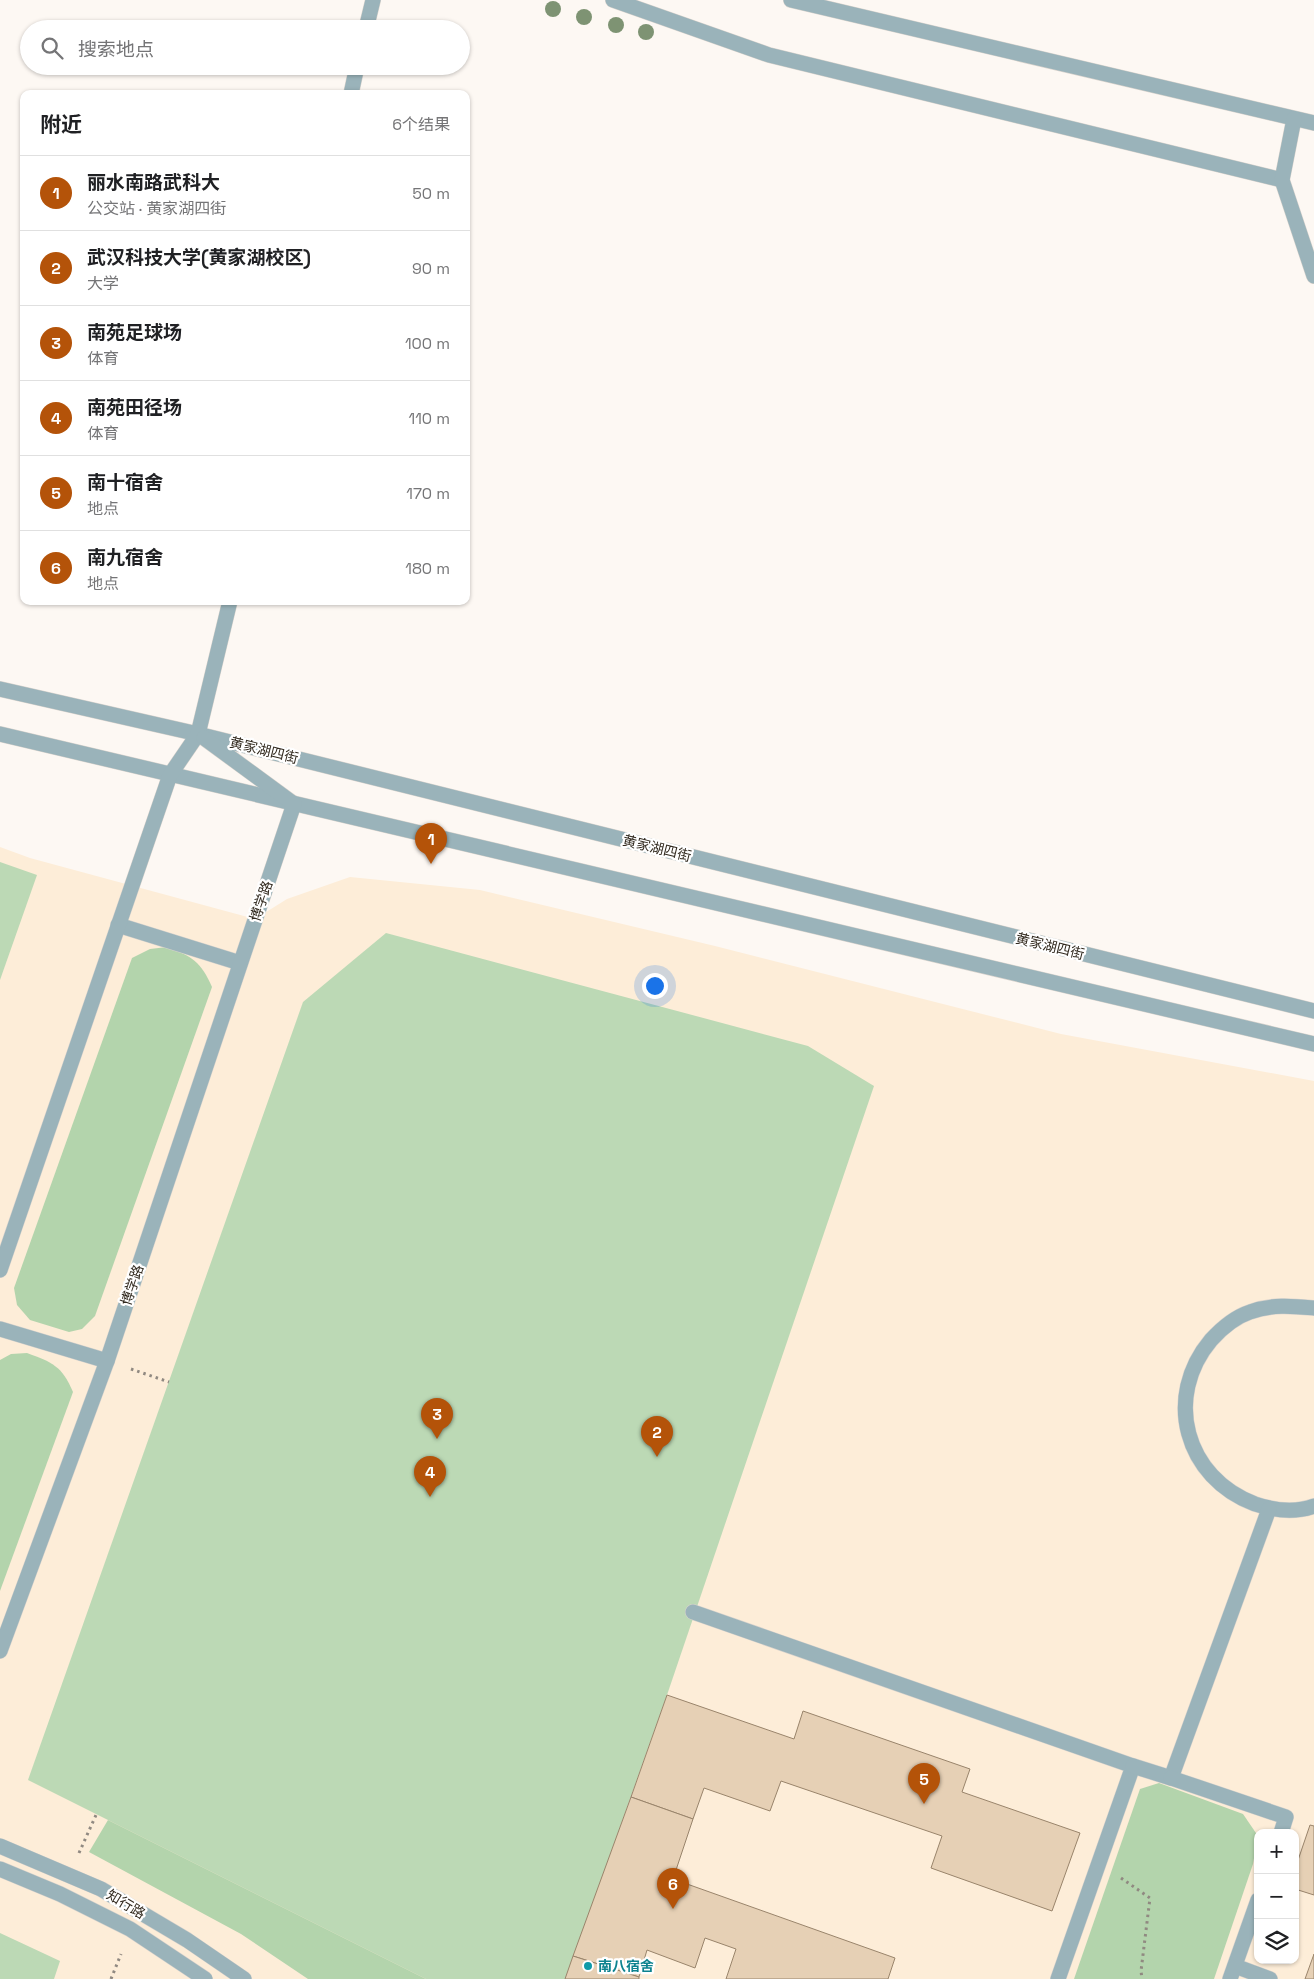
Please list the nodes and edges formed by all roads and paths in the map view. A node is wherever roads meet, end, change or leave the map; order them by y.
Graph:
1 (373, 0) edge
2 (613, 0) edge
3 (791, 0) edge
4 (368, 20) edge
5 (355, 75) edge
6 (352, 90) edge
7 (1294, 119) junction
8 (1314, 123) edge
9 (1282, 180) junction
10 (1314, 276) edge
11 (229, 605) edge
12 (0, 688) edge
13 (0, 734) edge
14 (198, 734) junction
15 (170, 775) junction
16 (294, 804) junction
17 (118, 925) junction
18 (240, 963) junction
19 (1314, 1011) edge
20 (1314, 1044) edge
21 (0, 1270) edge
22 (1314, 1308) edge
23 (0, 1329) edge
24 (107, 1361) junction
25 (169, 1382) dead end
26 (1314, 1506) edge
27 (1268, 1509) junction
28 (693, 1612) dead end
29 (0, 1651) edge
30 (1133, 1766) junction
31 (1171, 1778) junction
32 (96, 1815) dead end
33 (1282, 1829) edge
34 (0, 1846) edge
35 (1098, 1864) junction
36 (0, 1869) edge
37 (69, 1876) junction
38 (1254, 1911) edge
39 (1232, 1972) edge
40 (205, 1979) edge
41 (244, 1979) edge
42 (1058, 1979) edge
43 (1142, 1979) edge
44 (1270, 1979) edge

1 - 4 street
2 - 9 street
3 - 7 street
5 - 6 street
7 - 8 street
7 - 9 street
9 - 10 street
11 - 14 street
12 - 14 street, 黄家湖四街
13 - 15 street
14 - 15 street
14 - 16 street
14 - 19 street, 黄家湖四街
15 - 16 street
15 - 17 street
16 - 18 street, 博学路
16 - 20 street
17 - 18 street
17 - 21 street
18 - 24 street, 博学路
22 - 27 street
23 - 24 street
24 - 25 path
24 - 29 street, 博学路
26 - 27 street
27 - 31 street
28 - 30 street
30 - 31 street
30 - 35 street
31 - 33 street
32 - 37 path
34 - 37 street, 知行路
35 - 42 street
35 - 43 path
36 - 40 street, 知行路
37 - 41 street, 知行路
38 - 39 street
39 - 44 street

